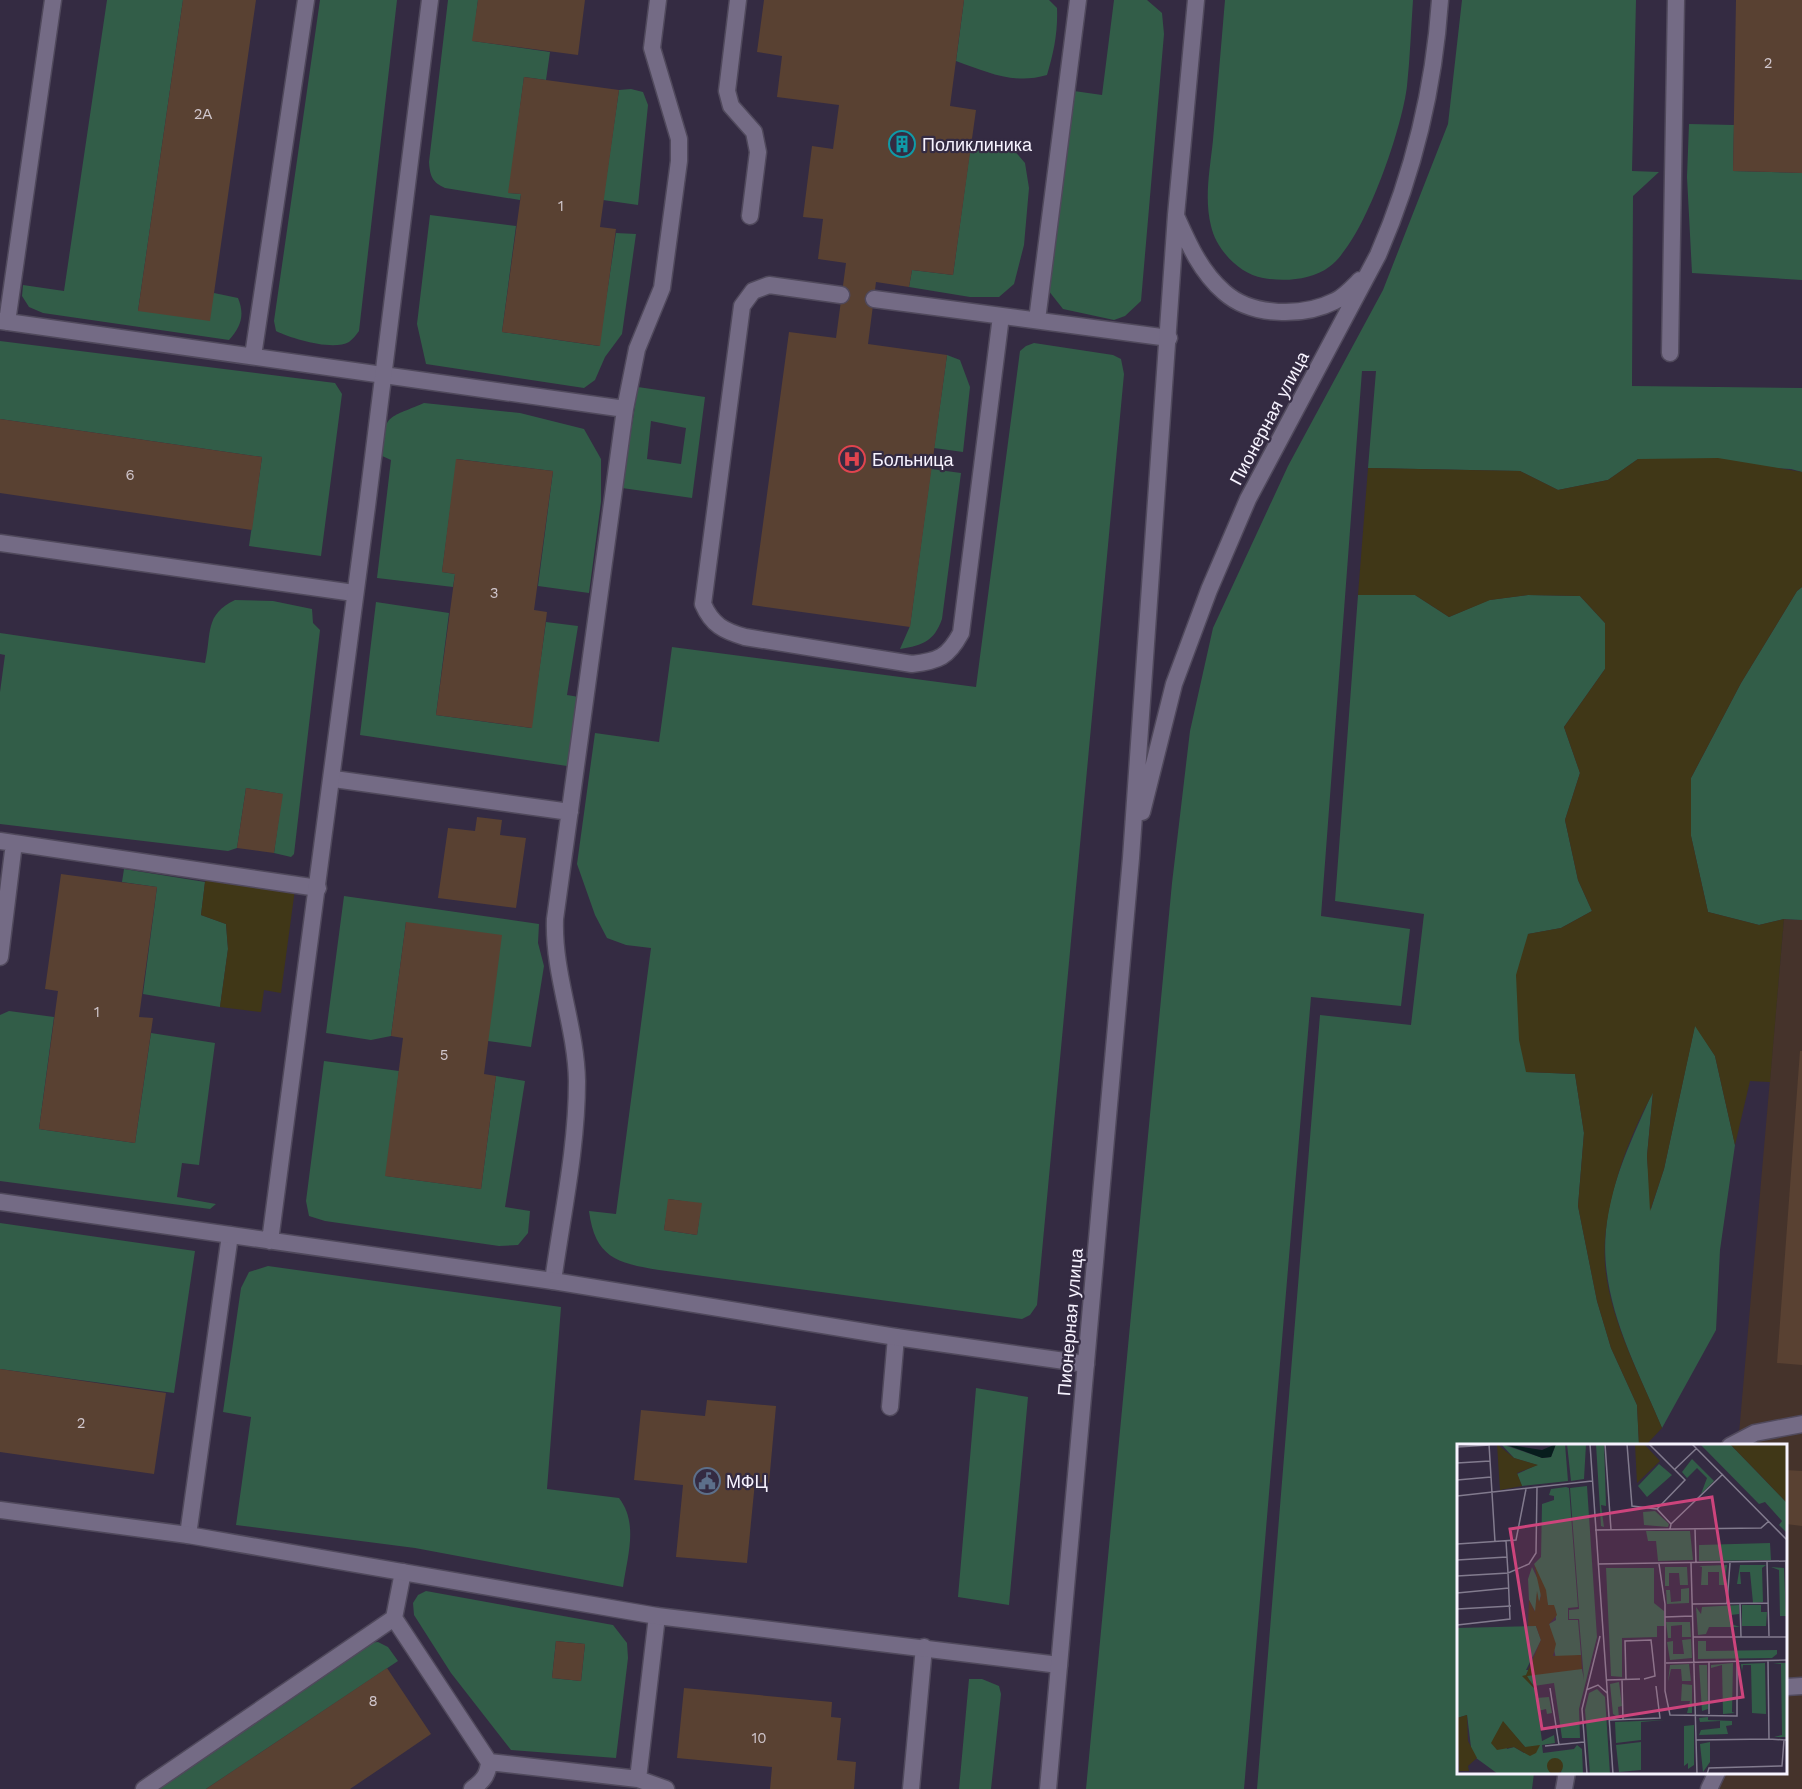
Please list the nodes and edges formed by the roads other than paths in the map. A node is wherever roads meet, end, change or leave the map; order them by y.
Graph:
1 (53, 0) edge
2 (306, 0) edge
3 (430, 0) edge
4 (658, 0) edge
5 (738, 0) edge
6 (1078, 0) edge
7 (1196, 0) edge
8 (1440, 0) edge
9 (1676, 0) edge
10 (1176, 215) junction
11 (750, 216) dead end
12 (1378, 255) junction
13 (841, 295) dead end
14 (874, 299) dead end
15 (1001, 316) junction
16 (1037, 320) junction
17 (4, 321) edge
18 (1169, 338) junction
19 (1670, 353) dead end
20 (253, 356) junction
21 (385, 374) junction
22 (625, 409) junction
23 (0, 543) edge
24 (354, 593) junction
25 (333, 779) junction
26 (570, 812) junction
27 (7, 842) edge
28 (1131, 858) junction
29 (318, 888) junction
30 (0, 957) edge
31 (0, 1202) edge
32 (230, 1235) junction
33 (270, 1241) junction
34 (553, 1281) junction
35 (896, 1337) junction
36 (1086, 1364) junction
37 (890, 1407) dead end
38 (1802, 1424) edge
39 (1734, 1444) edge
40 (0, 1510) edge
41 (188, 1535) junction
42 (403, 1572) junction
43 (657, 1616) junction
44 (393, 1618) junction
45 (924, 1647) junction
46 (1059, 1665) junction
47 (1802, 1686) edge
48 (1787, 1687) edge
49 (489, 1762) junction
50 (1567, 1774) edge
51 (1716, 1774) edge
52 (638, 1779) junction
53 (144, 1789) edge
54 (472, 1789) edge
55 (666, 1789) edge
56 (911, 1789) edge
57 (1048, 1789) edge
58 (1564, 1789) edge
59 (1709, 1789) edge

1 - 17 street
2 - 20 street
3 - 21 street
4 - 22 street
5 - 11 street
6 - 16 street
7 - 10 street, Пионерная улица
8 - 12 street, Пионерная улица
9 - 19 street
10 - 12 street
10 - 18 street, Пионерная улица
12 - 28 street, Пионерная улица
13 - 15 street
14 - 15 street
15 - 16 street
16 - 18 street
17 - 20 street
18 - 28 street, Пионерная улица
20 - 21 street
21 - 22 street
21 - 24 street
22 - 26 street
23 - 24 street
24 - 25 street
25 - 26 street
25 - 29 street
26 - 34 street
27 - 29 street
27 - 30 street
28 - 36 street, Пионерная улица
29 - 33 street
31 - 32 street
32 - 33 street
32 - 41 street
33 - 34 street
34 - 35 street
35 - 36 street
35 - 37 street
36 - 46 street, Пионерная улица
38 - 39 street
40 - 41 street
41 - 42 street
42 - 43 street
42 - 44 street
43 - 45 street
43 - 52 street
44 - 49 street
44 - 53 street
45 - 46 street
45 - 56 street
46 - 57 street, Пионерная улица
47 - 48 street
49 - 52 street
49 - 54 street
50 - 58 street
51 - 59 street
52 - 55 street

